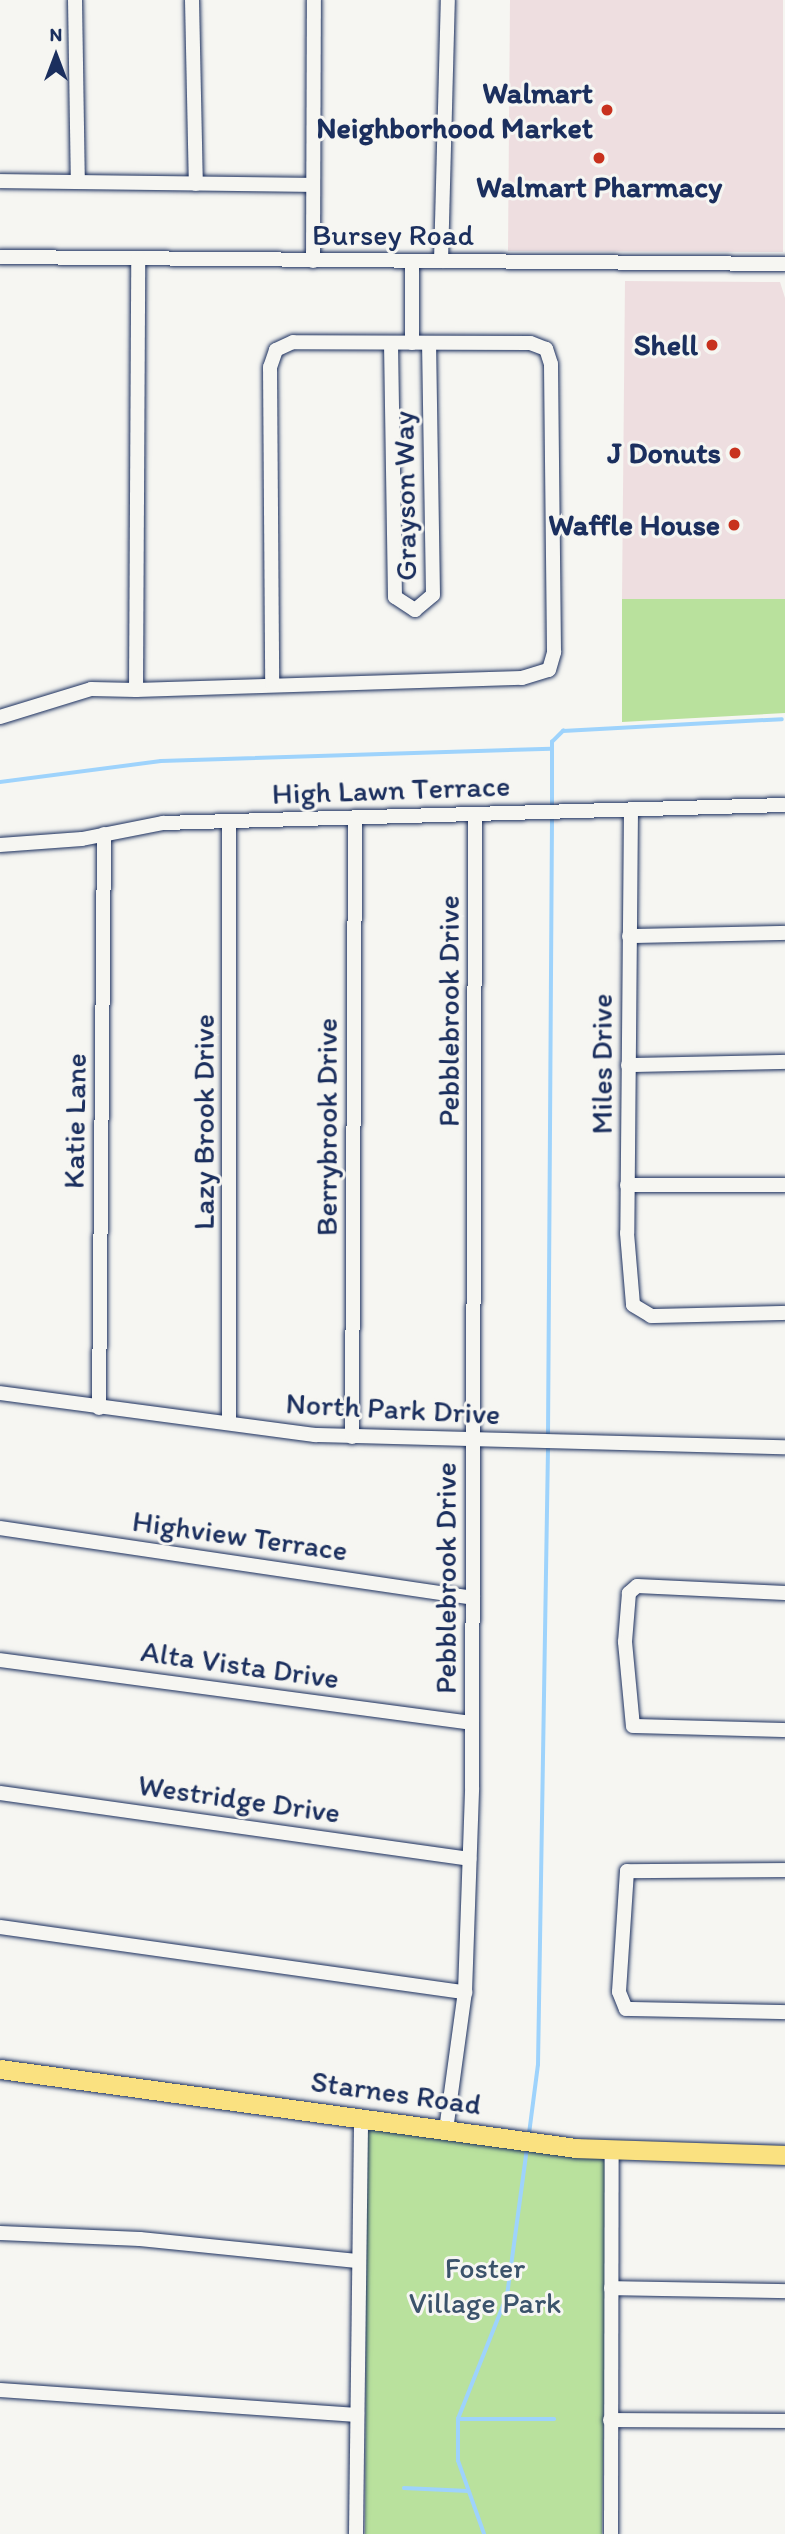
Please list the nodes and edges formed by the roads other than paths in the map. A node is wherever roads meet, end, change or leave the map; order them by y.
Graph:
1 (75, 0) edge
2 (192, 0) edge
3 (314, 0) edge
4 (448, 0) edge
5 (0, 181) edge
6 (78, 182) junction
7 (196, 184) junction
8 (312, 185) junction
9 (0, 257) edge
10 (138, 258) junction
11 (313, 261) junction
12 (412, 261) junction
13 (441, 261) junction
14 (785, 264) edge
15 (391, 343) junction
16 (412, 343) junction
17 (429, 343) junction
18 (272, 685) junction
19 (136, 690) junction
20 (0, 717) edge
21 (785, 805) edge
22 (631, 810) junction
23 (475, 814) junction
24 (355, 817) junction
25 (229, 821) junction
26 (104, 834) junction
27 (0, 845) edge
28 (785, 933) edge
29 (629, 936) junction
30 (785, 1062) edge
31 (628, 1065) junction
32 (627, 1185) junction
33 (785, 1185) edge
34 (785, 1313) edge
35 (0, 1393) edge
36 (99, 1408) junction
37 (229, 1423) junction
38 (352, 1437) junction
39 (473, 1440) junction
40 (785, 1447) edge
41 (0, 1528) edge
42 (785, 1592) edge
43 (472, 1598) junction
44 (0, 1660) edge
45 (472, 1723) junction
46 (785, 1730) edge
47 (0, 1793) edge
48 (469, 1859) junction
49 (785, 1870) edge
50 (0, 1927) edge
51 (465, 1992) junction
52 (785, 2012) edge
53 (0, 2068) edge
54 (362, 2119) junction
55 (446, 2130) junction
56 (612, 2151) junction
57 (785, 2155) edge
58 (0, 2233) edge
59 (357, 2261) junction
60 (611, 2288) junction
61 (785, 2291) edge
62 (0, 2390) edge
63 (357, 2415) junction
64 (610, 2420) junction
65 (785, 2421) edge
66 (356, 2534) edge
67 (611, 2534) edge

1 - 6 street
2 - 7 street
3 - 8 street
4 - 13 street
5 - 6 street
6 - 7 street
7 - 8 street
8 - 11 street
9 - 10 street, Bursey Road
10 - 11 street, Bursey Road
10 - 19 street
11 - 12 street, Bursey Road
12 - 13 street, Bursey Road
12 - 16 street
13 - 14 street, Bursey Road
15 - 16 street
15 - 17 street, Grayson Way
15 - 18 street
16 - 17 street
17 - 18 street
18 - 19 street
19 - 20 street
21 - 22 street, High Lawn Terrace
22 - 23 street, High Lawn Terrace
22 - 29 street, Miles Drive
23 - 24 street, High Lawn Terrace
23 - 39 street, Pebblebrook Drive
24 - 25 street, High Lawn Terrace
24 - 38 street, Berrybrook Drive
25 - 26 street, High Lawn Terrace
25 - 37 street, Lazy Brook Drive
26 - 27 street, High Lawn Terrace
26 - 36 street, Katie Lane
28 - 29 street
29 - 31 street, Miles Drive
30 - 31 street
31 - 32 street, Miles Drive
32 - 33 street
32 - 34 street, Miles Drive
35 - 36 street, North Park Drive
36 - 37 street, North Park Drive
37 - 38 street, North Park Drive
38 - 39 street, North Park Drive
39 - 40 street, North Park Drive
39 - 43 street, Pebblebrook Drive
41 - 43 street, Highview Terrace
42 - 46 street
43 - 45 street, Pebblebrook Drive
44 - 45 street, Alta Vista Drive
45 - 48 street, Pebblebrook Drive
47 - 48 street, Westridge Drive
48 - 51 street, Pebblebrook Drive
49 - 52 street
50 - 51 street
51 - 55 street, Pebblebrook Drive
53 - 54 main road, Starnes Road
54 - 55 main road, Starnes Road
54 - 59 street
55 - 56 main road, Starnes Road
56 - 57 main road, Starnes Road
56 - 60 street
58 - 59 street
59 - 63 street
60 - 61 street
60 - 64 street
62 - 63 street
63 - 66 street
64 - 65 street
64 - 67 street

